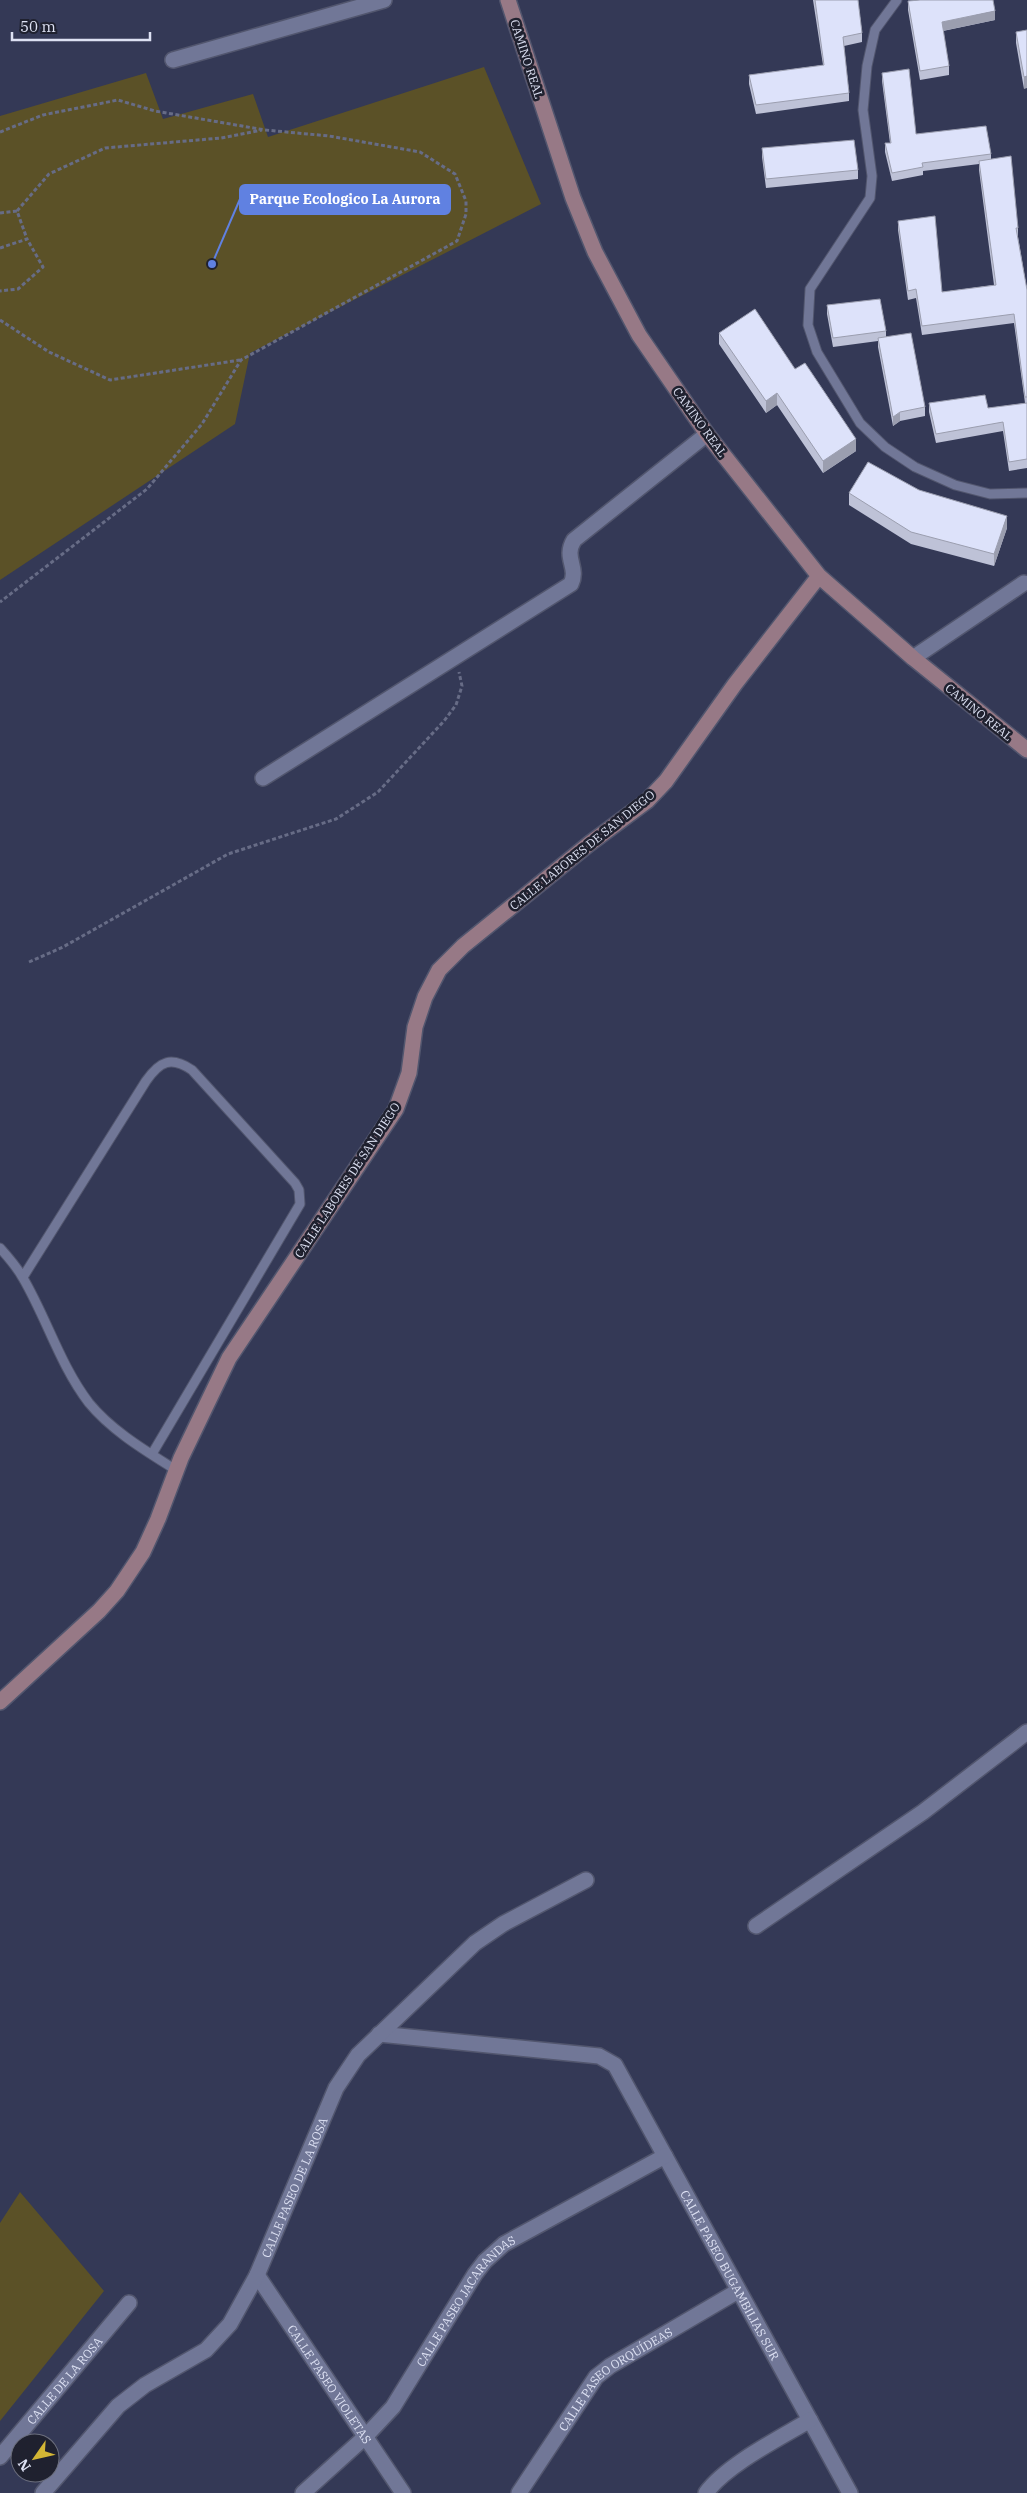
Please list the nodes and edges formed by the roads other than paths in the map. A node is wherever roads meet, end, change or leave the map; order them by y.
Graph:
1 (384, 0) edge
2 (508, 0) edge
3 (897, 0) edge
4 (173, 60) dead end
5 (707, 434) junction
6 (1027, 493) edge
7 (819, 576) junction
8 (1024, 584) dead end
9 (913, 658) junction
10 (1027, 750) edge
11 (264, 778) dead end
12 (0, 1248) edge
13 (23, 1277) junction
14 (152, 1454) junction
15 (176, 1470) junction
16 (0, 1702) edge
17 (1027, 1732) edge
18 (586, 1880) dead end
19 (756, 1926) dead end
20 (379, 2034) junction
21 (665, 2156) junction
22 (257, 2275) junction
23 (738, 2291) junction
24 (128, 2303) dead end
25 (810, 2420) junction
26 (365, 2437) junction
27 (0, 2457) edge
28 (43, 2493) edge
29 (303, 2493) edge
30 (403, 2493) edge
31 (519, 2493) edge
32 (706, 2493) edge
33 (850, 2493) edge

1 - 4 street
2 - 5 street, CAMINO REAL
3 - 6 lane
5 - 7 street, CAMINO REAL
5 - 11 street
7 - 9 street, CAMINO REAL
7 - 15 street, CALLE LABORES DE SAN DIEGO
8 - 9 street
9 - 10 street, CAMINO REAL
12 - 13 lane
13 - 14 lane
13 - 14 lane
14 - 15 lane
15 - 16 street, CALLE LABORES DE SAN DIEGO
17 - 19 street
18 - 20 street, CALLE PASEO DE LA ROSA
20 - 21 street, CALLE PASEO BUGAMBILIAS SUR
20 - 22 street, CALLE PASEO DE LA ROSA
21 - 23 street, CALLE PASEO BUGAMBILIAS SUR
21 - 26 street, CALLE PASEO JACARANDAS
22 - 26 street, CALLE PASEO VIOLETAS
22 - 28 street, CALLE PASEO DE LA ROSA
23 - 25 street, CALLE PASEO BUGAMBILIAS SUR
23 - 31 street, CALLE PASEO ORQUÍDEAS
24 - 27 street, CALLE DE LA ROSA
25 - 32 street
25 - 33 street, CALLE PASEO BUGAMBILIAS SUR
26 - 29 street, CALLE PASEO JACARANDAS
26 - 30 street, CALLE PASEO VIOLETAS

